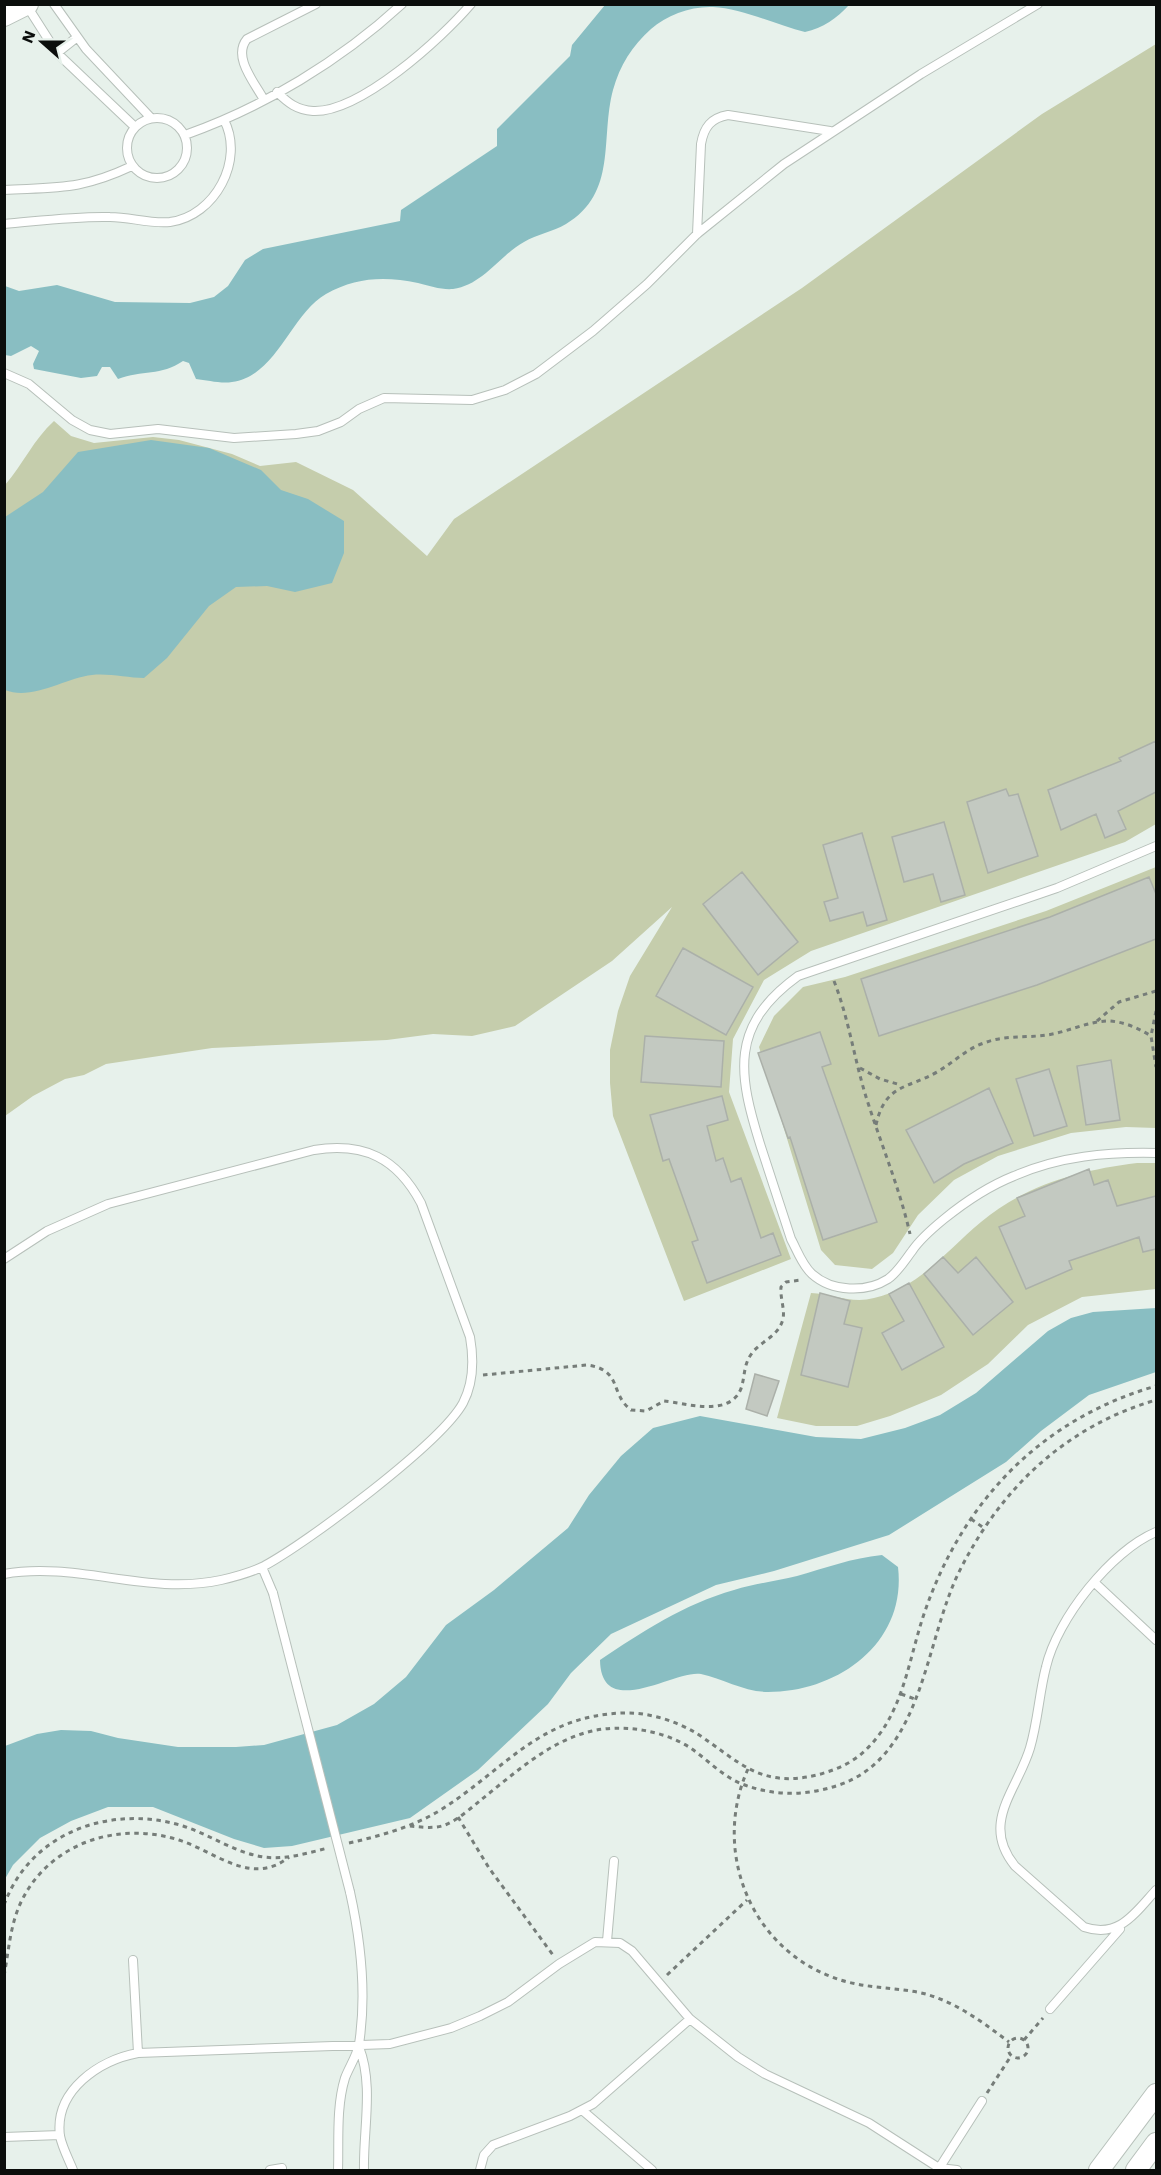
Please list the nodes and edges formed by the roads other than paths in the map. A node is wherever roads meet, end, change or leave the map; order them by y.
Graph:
1 (54, 4) edge
2 (316, 4) edge
3 (402, 4) edge
4 (471, 4) edge
5 (1038, 4) edge
6 (27, 5) edge
7 (4, 16) edge
8 (76, 38) junction
9 (57, 53) junction
10 (277, 92) junction
11 (264, 100) junction
12 (151, 118) junction
13 (224, 120) junction
14 (135, 127) junction
15 (830, 132) junction
16 (185, 135) junction
17 (132, 166) junction
18 (4, 190) edge
19 (4, 224) edge
20 (697, 234) junction
21 (4, 373) edge
22 (1156, 846) edge
23 (1156, 1153) edge
24 (4, 1259) edge
25 (1156, 1532) edge
26 (262, 1567) junction
27 (4, 1574) edge
28 (1095, 1583) junction
29 (1156, 1640) edge
30 (614, 1861) dead end
31 (1156, 1890) edge
32 (1122, 1926) junction
33 (607, 1941) junction
34 (133, 1960) dead end
35 (1050, 2009) road end
36 (690, 2019) junction
37 (359, 2047) junction
38 (138, 2053) junction
39 (1156, 2094) edge
40 (982, 2101) road end
41 (582, 2110) junction
42 (60, 2135) junction
43 (4, 2137) edge
44 (1156, 2144) edge
45 (282, 2168) dead end
46 (74, 2170) edge
47 (270, 2170) edge
48 (338, 2170) edge
49 (364, 2170) edge
50 (480, 2170) edge
51 (652, 2170) edge
52 (939, 2170) edge
53 (957, 2170) edge
54 (1099, 2170) edge
55 (1136, 2170) edge

1 - 8 lane
2 - 11 lane
3 - 10 lane
4 - 10 lane
5 - 15 lane
6 - 7 street
6 - 9 lane
8 - 9 lane
8 - 12 lane
9 - 14 lane
10 - 11 lane
11 - 13 lane
12 - 14 lane
12 - 16 lane
13 - 16 lane
13 - 19 lane
14 - 17 lane
15 - 20 lane
15 - 20 lane
16 - 17 lane
17 - 18 lane
20 - 21 lane
22 - 23 lane
24 - 26 lane
25 - 28 lane
26 - 27 lane
26 - 37 lane, bridge
28 - 29 lane
28 - 32 lane
30 - 33 lane
31 - 32 lane
32 - 35 lane
33 - 36 lane
33 - 37 lane
34 - 38 lane
36 - 41 lane
36 - 52 lane
37 - 38 lane
37 - 48 lane
37 - 49 lane
38 - 42 lane
39 - 54 street
40 - 52 lane
41 - 50 lane
41 - 51 lane
42 - 43 lane
42 - 46 lane
44 - 55 street
45 - 47 lane
52 - 53 lane

